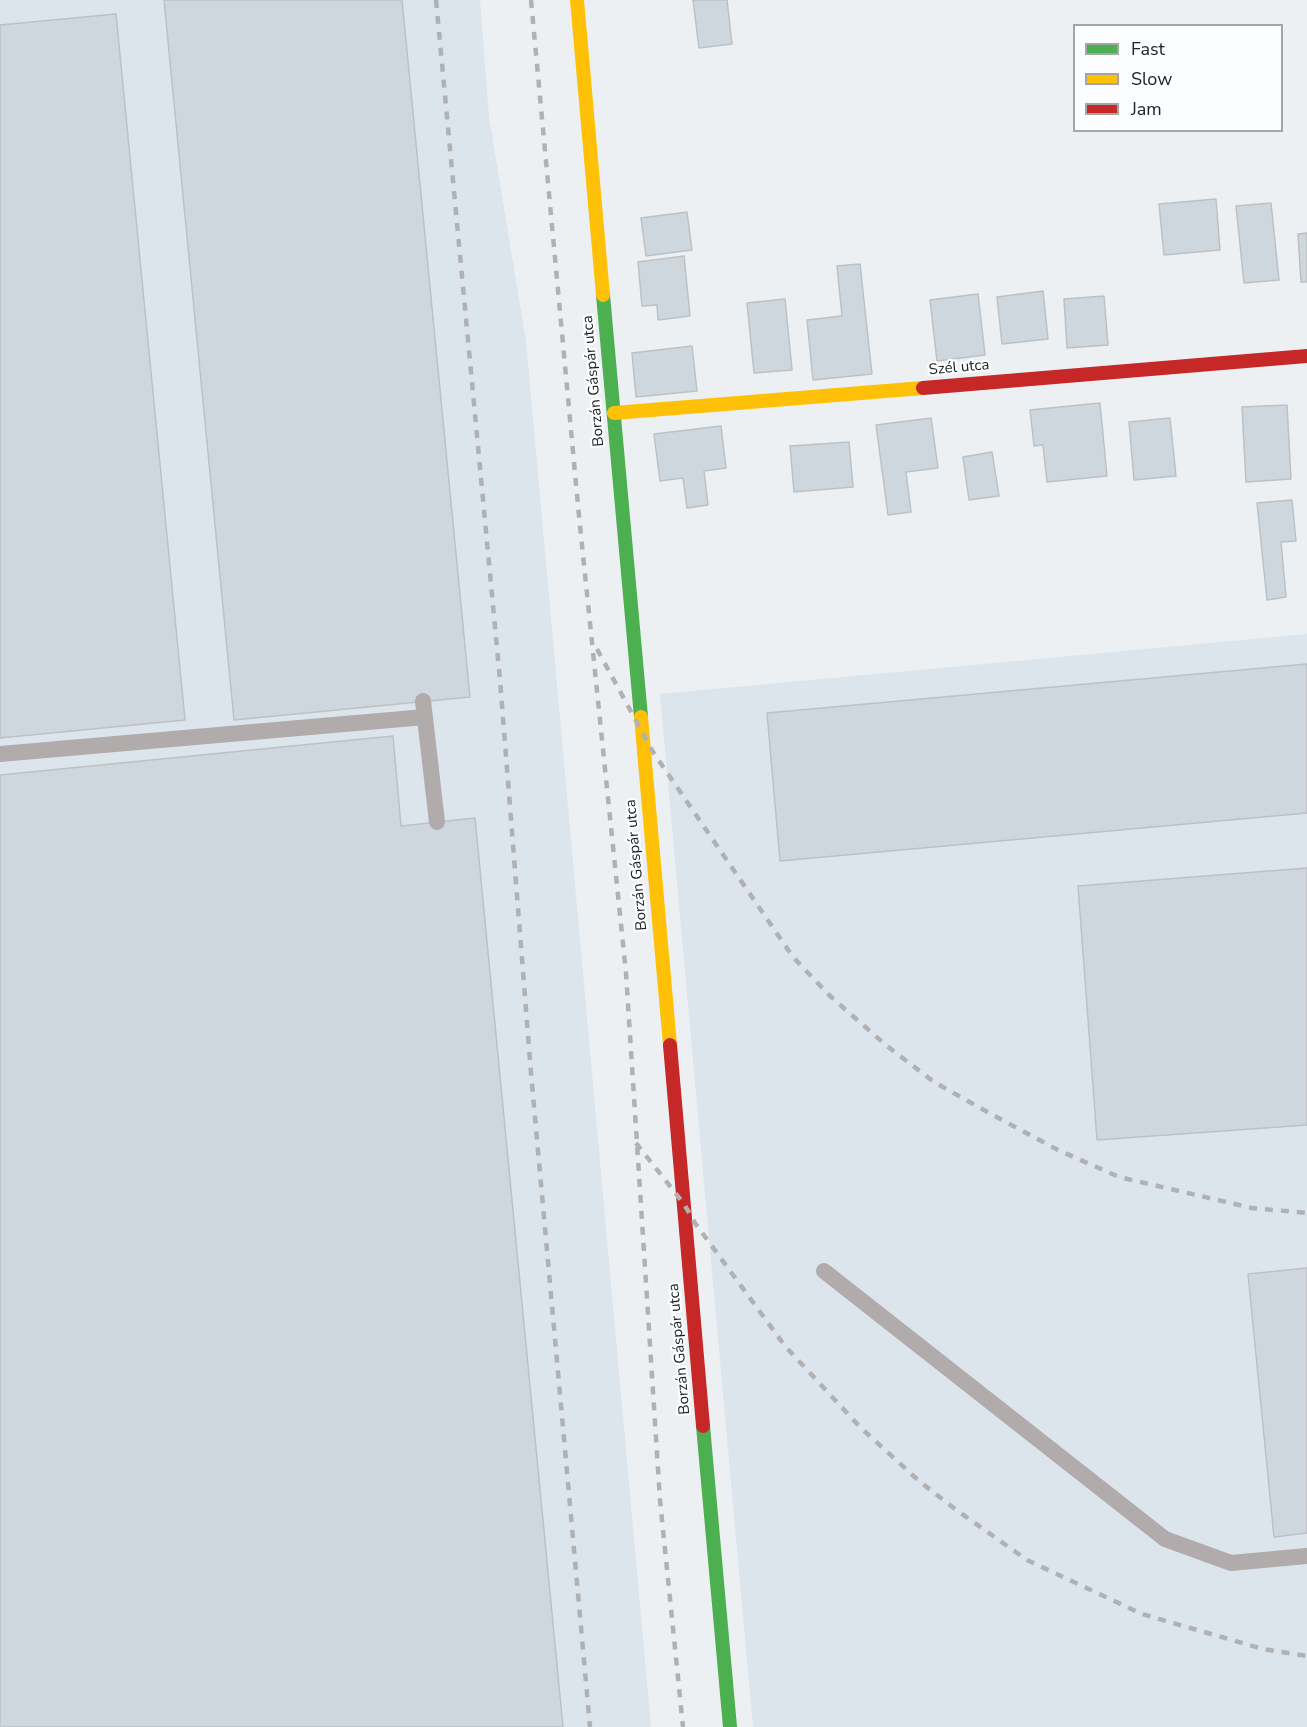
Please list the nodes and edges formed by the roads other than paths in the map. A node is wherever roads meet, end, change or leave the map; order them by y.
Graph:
1 (577, 0) edge
2 (1307, 356) edge
3 (614, 413) junction
4 (0, 754) edge
5 (437, 822) dead end
6 (824, 1271) dead end
7 (1307, 1556) edge
8 (730, 1727) edge

1 - 3 street, Borzán Gáspár utca
2 - 3 street, Szél utca
3 - 8 street, Borzán Gáspár utca
4 - 5 lane
6 - 7 lane

